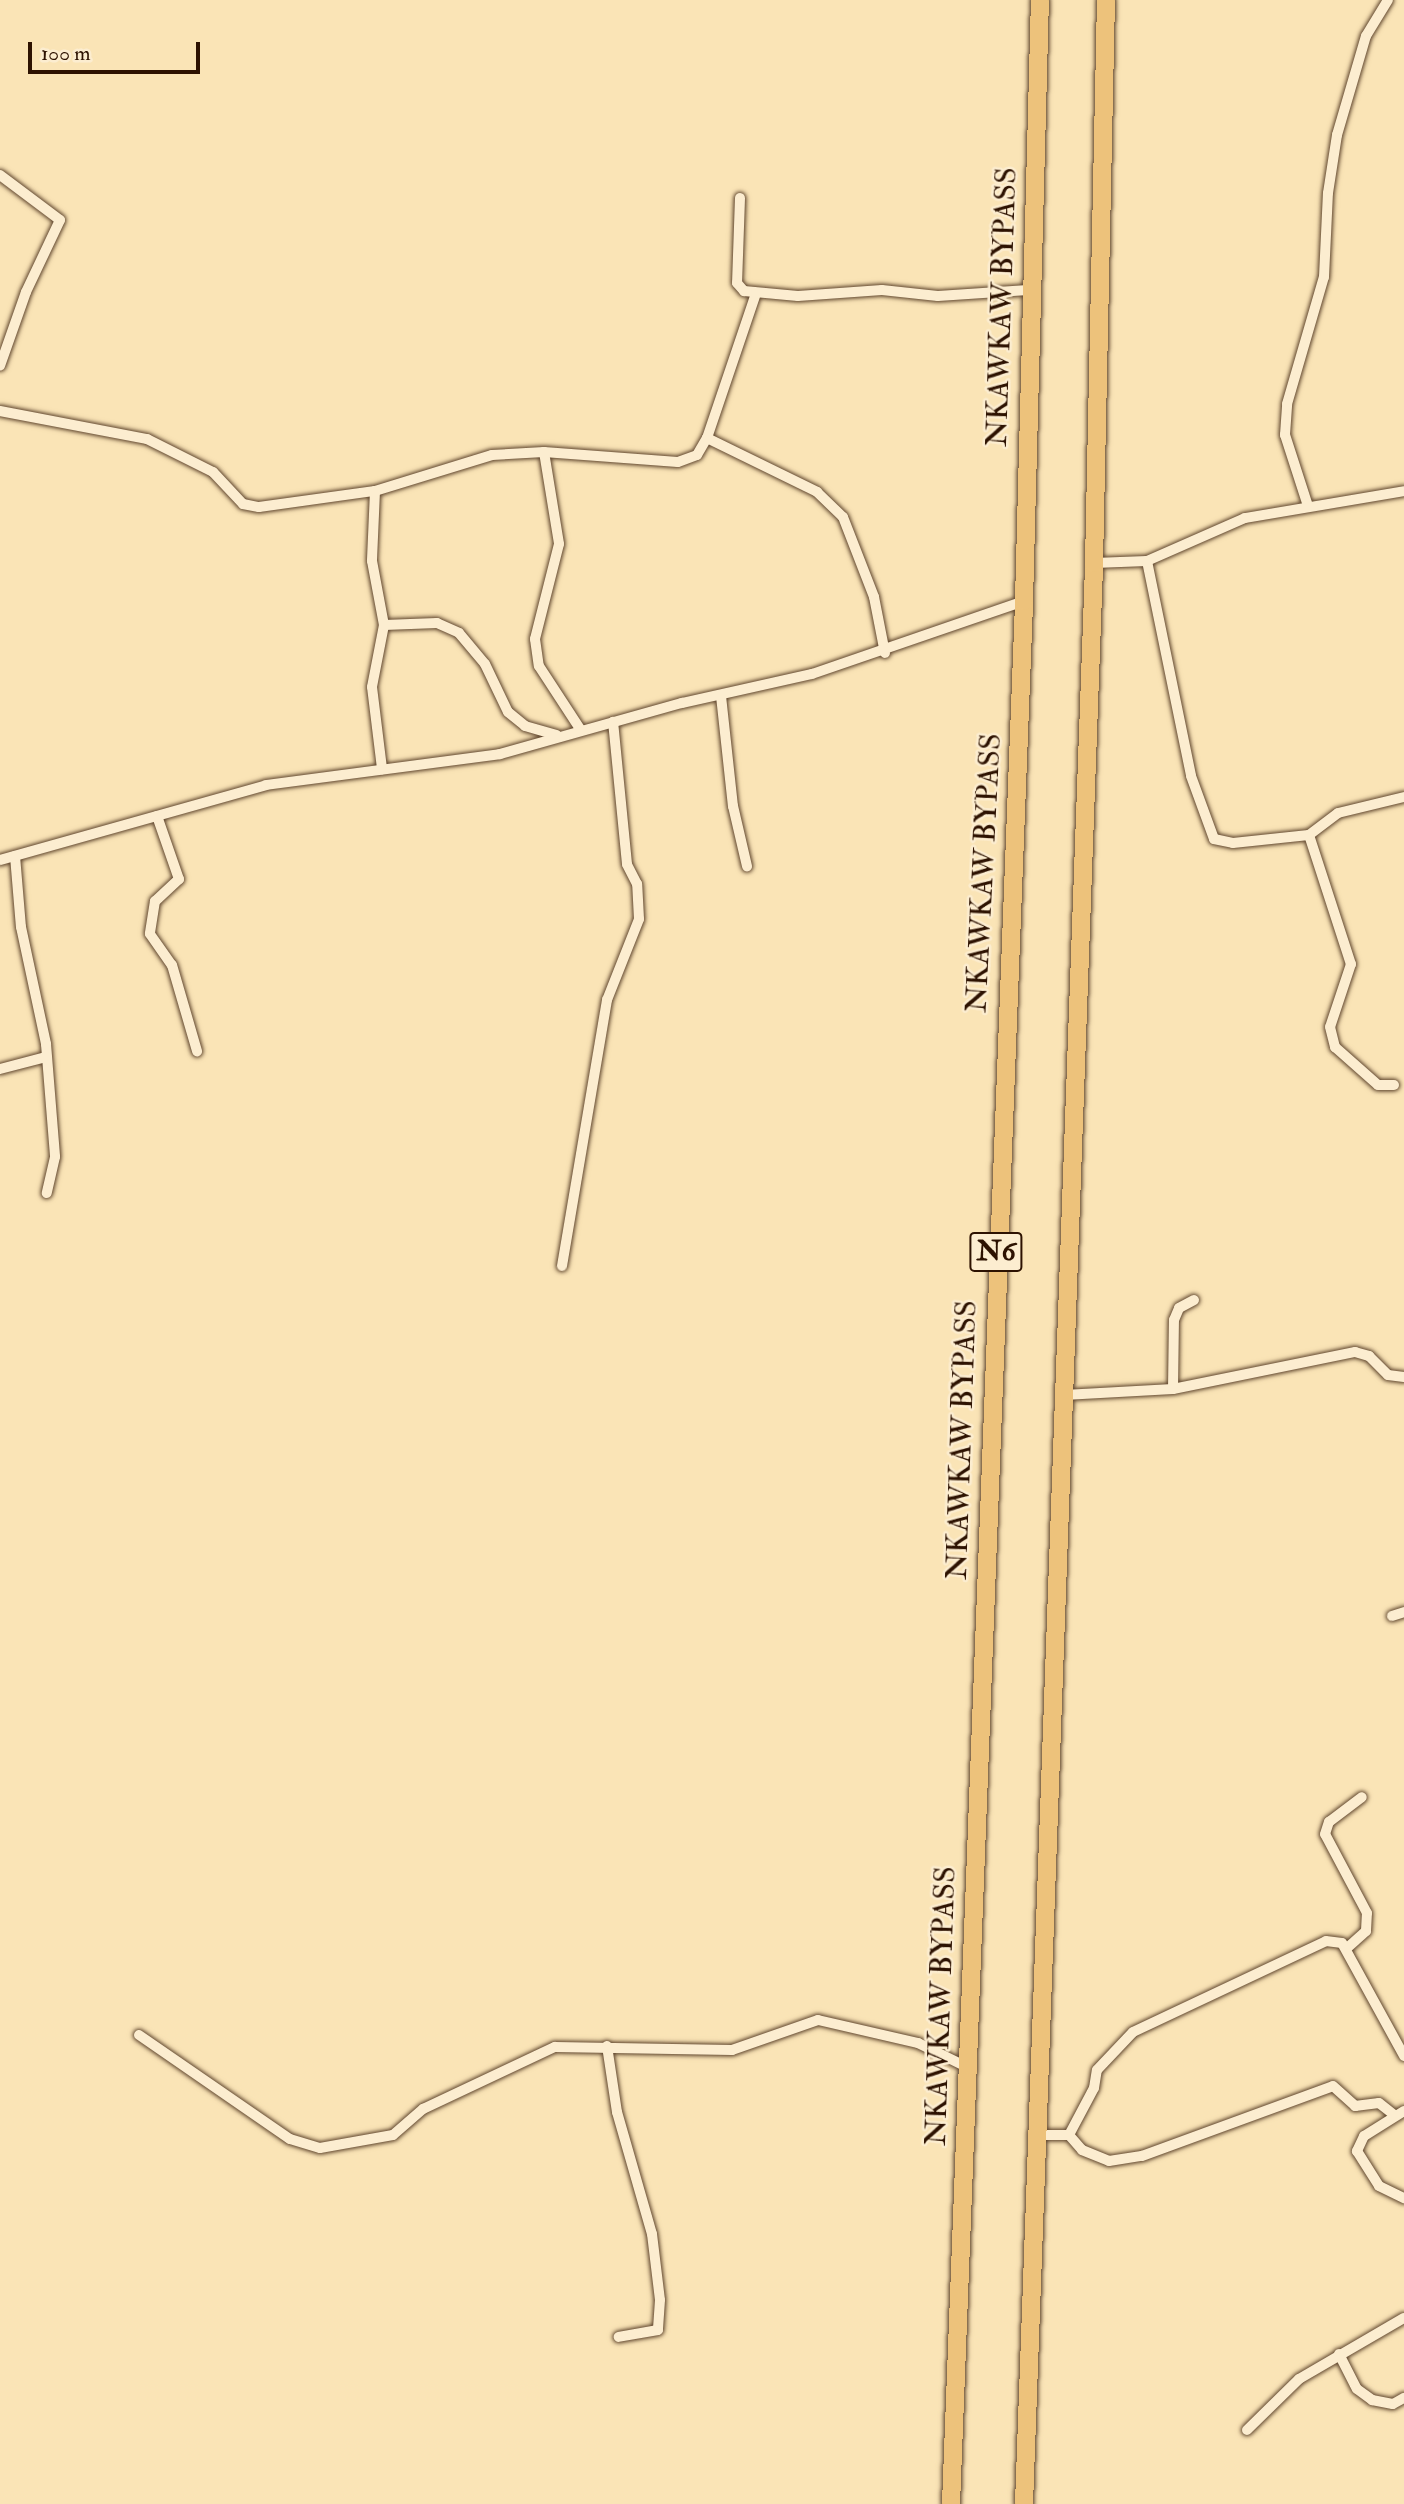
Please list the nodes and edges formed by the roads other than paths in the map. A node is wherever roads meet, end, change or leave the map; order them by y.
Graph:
1 (1040, 0) edge
2 (1106, 0) edge
3 (1388, 0) edge
4 (0, 175) edge
5 (740, 198) dead end
6 (1028, 290) junction
7 (756, 293) junction
8 (0, 366) edge
9 (0, 411) edge
10 (707, 438) junction
11 (544, 452) junction
12 (375, 491) junction
13 (1404, 491) edge
14 (1308, 506) junction
15 (1147, 561) junction
16 (1094, 563) junction
17 (1024, 601) junction
18 (384, 625) junction
19 (885, 653) junction
20 (721, 696) junction
21 (613, 722) junction
22 (580, 729) junction
23 (557, 736) junction
24 (382, 769) junction
25 (1404, 797) edge
26 (157, 816) junction
27 (1309, 835) junction
28 (15, 856) junction
29 (0, 860) edge
30 (747, 866) dead end
31 (197, 1051) dead end
32 (46, 1057) junction
33 (0, 1069) edge
34 (1394, 1085) dead end
35 (47, 1193) dead end
36 (562, 1266) dead end
37 (1194, 1300) dead end
38 (1404, 1377) edge
39 (1173, 1389) junction
40 (1064, 1395) junction
41 (1404, 1612) edge
42 (1392, 1616) dead end
43 (1362, 1797) dead end
44 (1346, 1949) junction
45 (139, 2035) dead end
46 (607, 2046) junction
47 (1404, 2056) edge
48 (967, 2067) junction
49 (1399, 2113) edge
50 (1034, 2135) junction
51 (1069, 2135) junction
52 (1404, 2197) edge
53 (1404, 2318) edge
54 (619, 2337) dead end
55 (1339, 2354) junction
56 (1404, 2398) edge
57 (1247, 2430) dead end
58 (951, 2504) edge
59 (1024, 2504) edge

1 - 6 highway, NKAWKAW BYPASS / N6
2 - 16 highway, N6
3 - 14 street
4 - 8 street
5 - 7 street
6 - 7 street
6 - 17 highway, NKAWKAW BYPASS / N6
7 - 10 street
9 - 12 street
10 - 11 street
10 - 19 street
11 - 12 street
11 - 22 street
12 - 18 street
13 - 14 street
14 - 15 street
15 - 16 street
15 - 27 street
16 - 40 highway, N6
17 - 19 street
17 - 48 highway, NKAWKAW BYPASS / N6
18 - 23 street
18 - 24 street
19 - 20 street
20 - 21 street
20 - 30 street
21 - 22 street
21 - 36 street
22 - 23 street
23 - 24 street
24 - 26 street
25 - 27 street
26 - 28 street
26 - 31 street
27 - 34 street
28 - 29 street
28 - 32 street
32 - 33 street
32 - 35 street
37 - 39 street
38 - 39 street
39 - 40 street
40 - 50 highway, N6
41 - 42 street
43 - 44 street
44 - 47 street
44 - 51 street
45 - 46 street
46 - 48 street
46 - 54 street
48 - 58 highway, NKAWKAW BYPASS / N6
49 - 51 street
49 - 52 street
50 - 51 street
50 - 59 highway, N6
53 - 55 street
55 - 56 street
55 - 57 street

